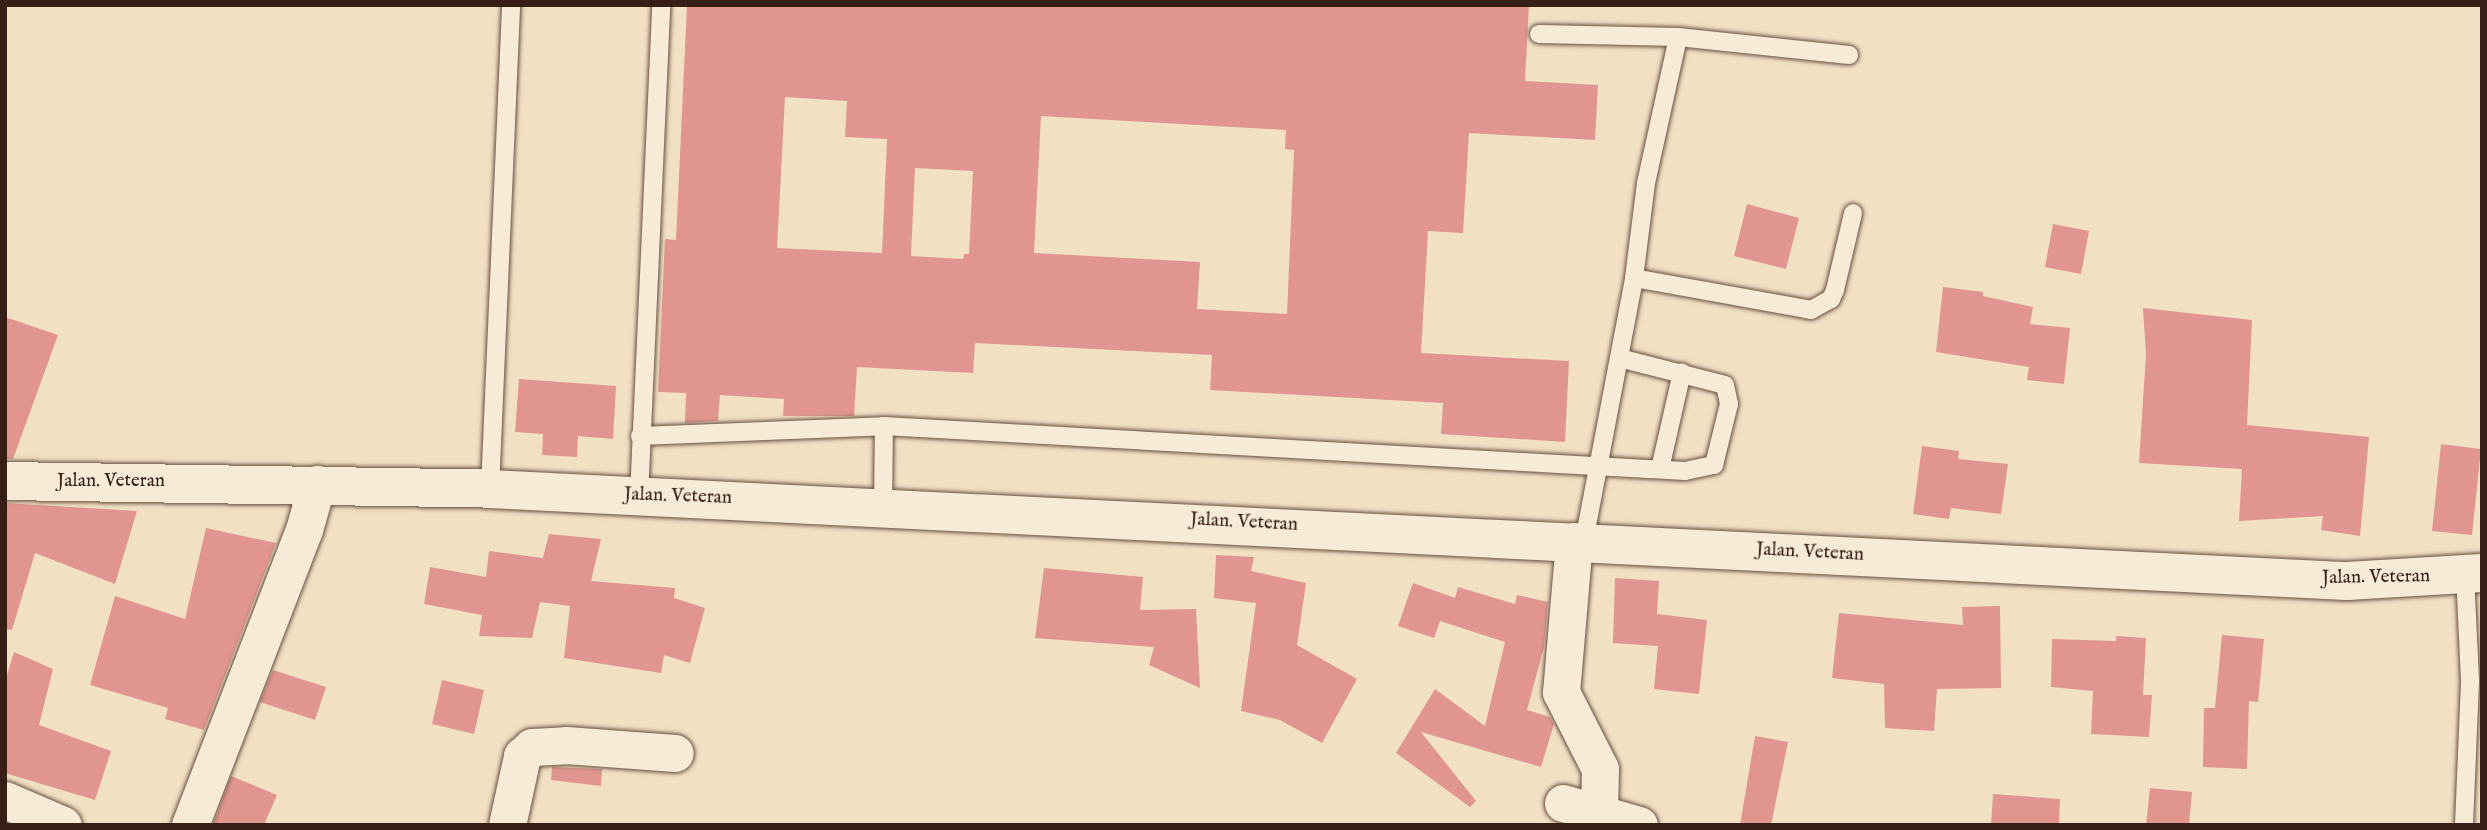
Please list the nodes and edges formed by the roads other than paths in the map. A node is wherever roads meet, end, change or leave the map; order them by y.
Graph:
1 (511, 5) edge
2 (661, 5) edge
3 (1539, 34) dead end
4 (1678, 37) junction
5 (1849, 55) dead end
6 (1853, 213) dead end
7 (1634, 278) junction
8 (1619, 358) junction
9 (1682, 372) junction
10 (884, 426) junction
11 (640, 436) junction
12 (1599, 465) junction
13 (1660, 469) junction
14 (5, 481) edge
15 (317, 484) junction
16 (490, 489) junction
17 (639, 496) junction
18 (883, 506) junction
19 (1579, 541) junction
20 (2473, 574) edge
21 (675, 753) dead end
22 (5, 800) edge
23 (1563, 803) dead end
24 (1599, 814) junction
25 (63, 825) edge
26 (190, 825) edge
27 (507, 825) edge
28 (1639, 825) edge
29 (2464, 825) edge

1 - 16 lane
2 - 11 lane
3 - 4 lane
4 - 5 lane
4 - 7 lane
6 - 7 lane
7 - 8 lane
8 - 9 lane
8 - 12 lane
9 - 13 lane
9 - 13 lane
10 - 11 lane
10 - 12 lane
10 - 18 lane
11 - 17 lane
12 - 13 lane
12 - 19 lane
14 - 15 street, Jalan. Veteran
15 - 16 street, Jalan. Veteran
15 - 26 street
16 - 17 street, Jalan. Veteran
17 - 18 street, Jalan. Veteran
18 - 19 street, Jalan. Veteran
19 - 20 street, Jalan. Veteran
19 - 24 street
20 - 29 lane
21 - 27 street
22 - 25 street
23 - 24 street
24 - 28 street

